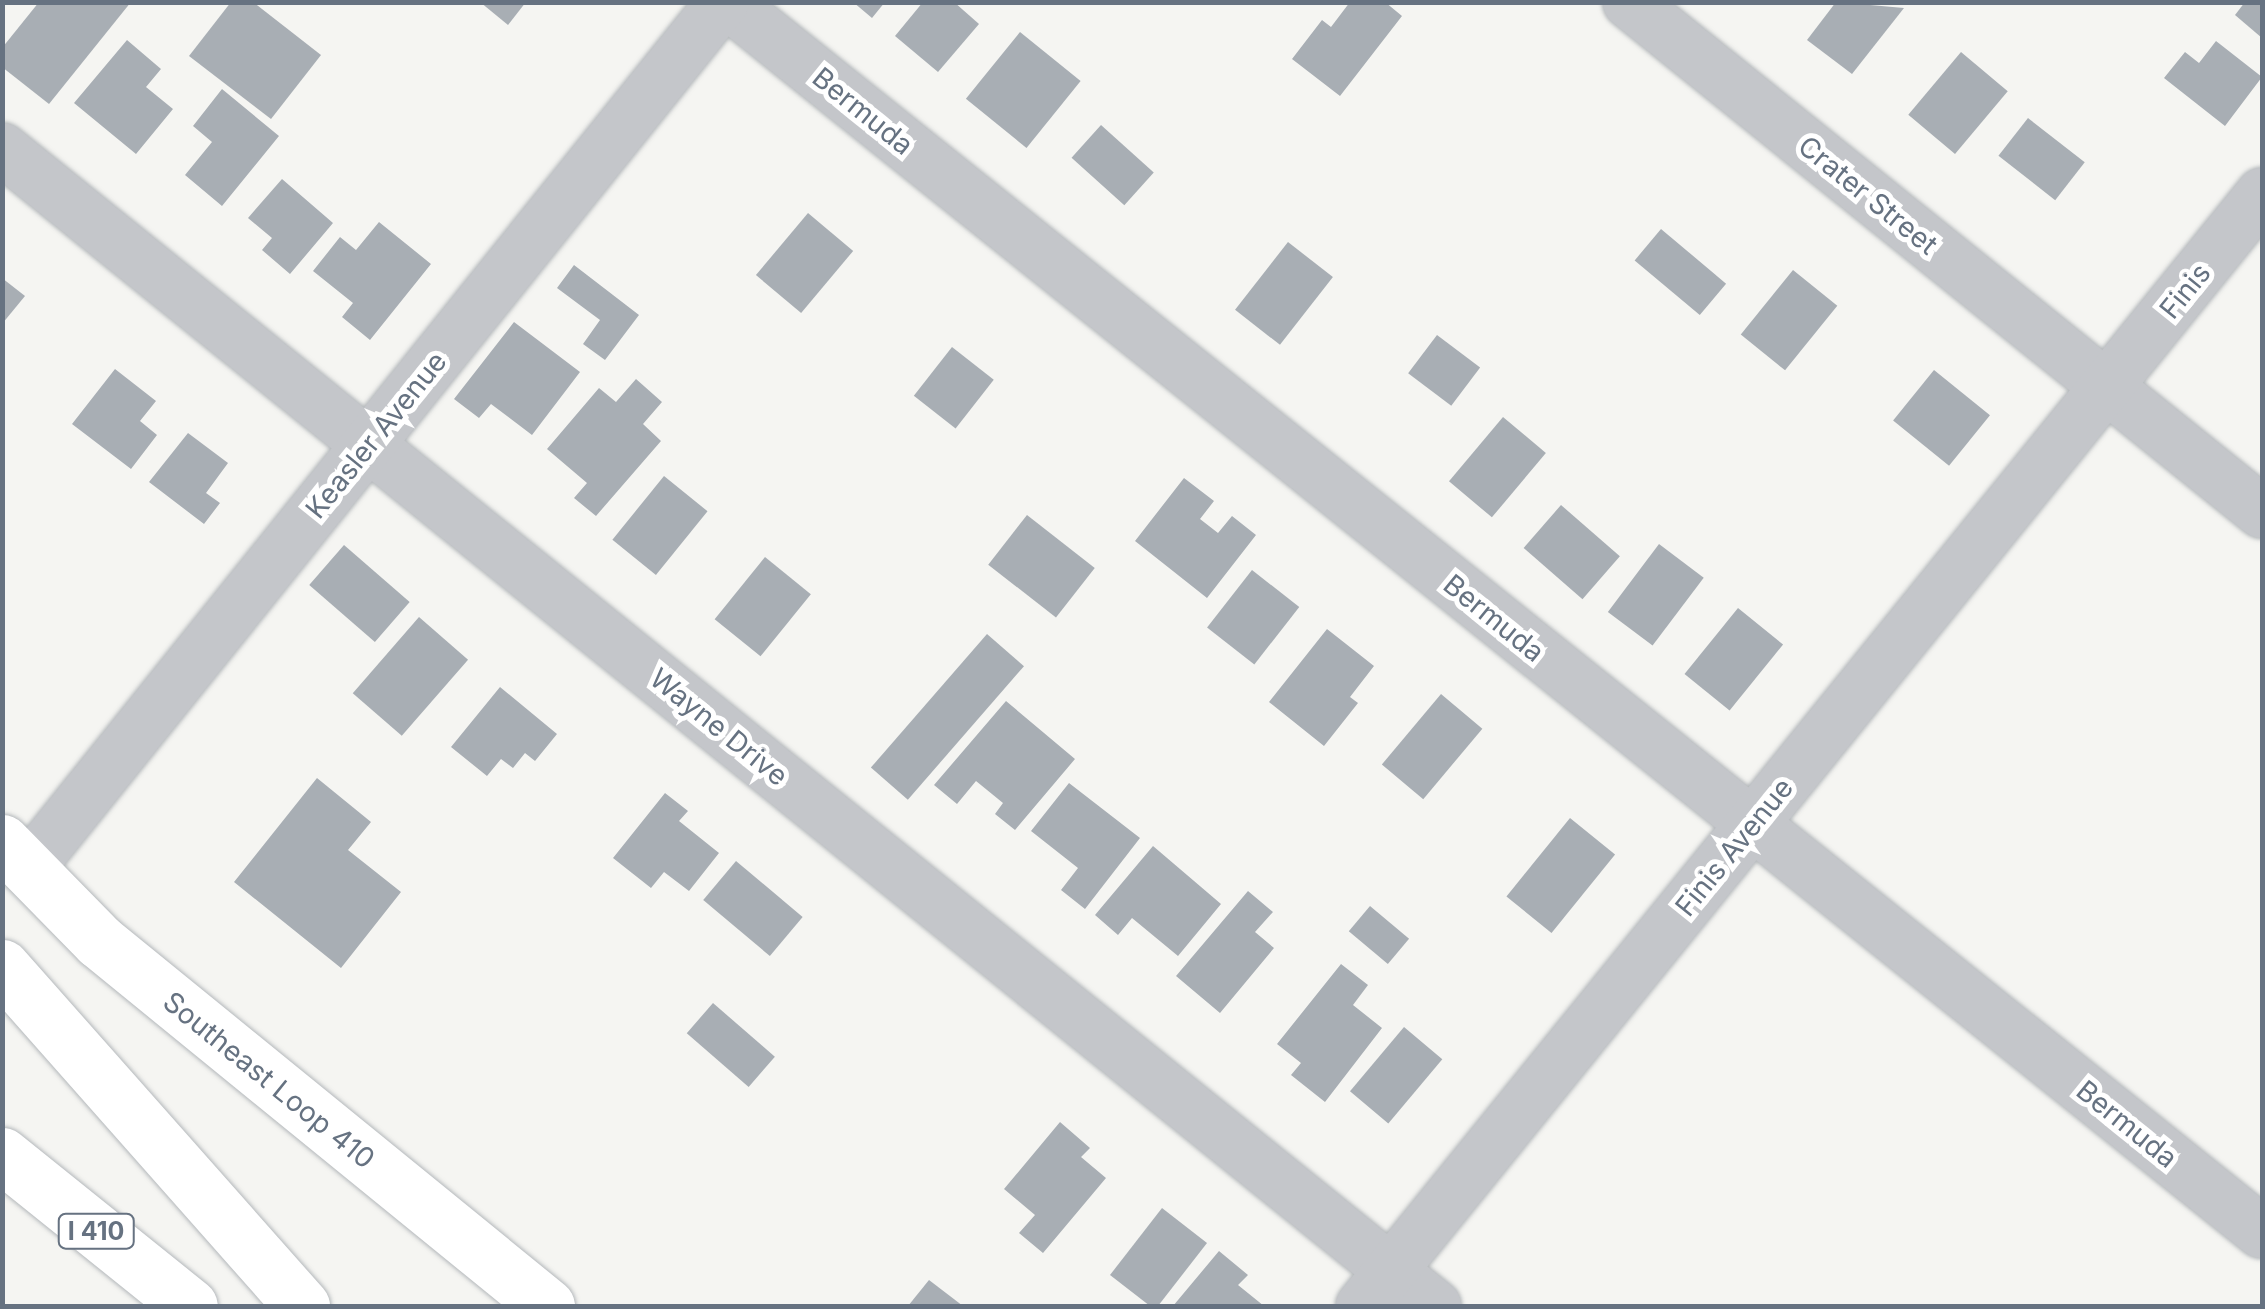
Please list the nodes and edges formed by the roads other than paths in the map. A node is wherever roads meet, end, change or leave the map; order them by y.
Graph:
1 (725, 2) edge
2 (1629, 2) edge
3 (2, 150) edge
4 (2262, 194) edge
5 (2106, 388) junction
6 (369, 443) junction
7 (2262, 512) edge
8 (1752, 825) junction
9 (16, 854) edge
10 (2, 967) edge
11 (2, 1156) edge
12 (2262, 1232) edge
13 (1376, 1289) edge
14 (190, 1306) edge
15 (302, 1306) edge
16 (546, 1306) edge
17 (1435, 1306) edge

1 - 6 street, Keasler Avenue
1 - 8 street, Bermuda
2 - 5 street, Crater Street
3 - 6 street, Wayne Drive
4 - 5 street, Finis
5 - 7 street, Crater Street
5 - 8 street, Finis Avenue
6 - 9 street, Keasler Avenue
6 - 13 street, Wayne Drive
8 - 12 street, Bermuda
8 - 13 street, Finis Avenue
9 - 16 main road, Southeast Loop 410
10 - 15 main road
11 - 14 main road, I 410
13 - 17 street, Wayne Drive

